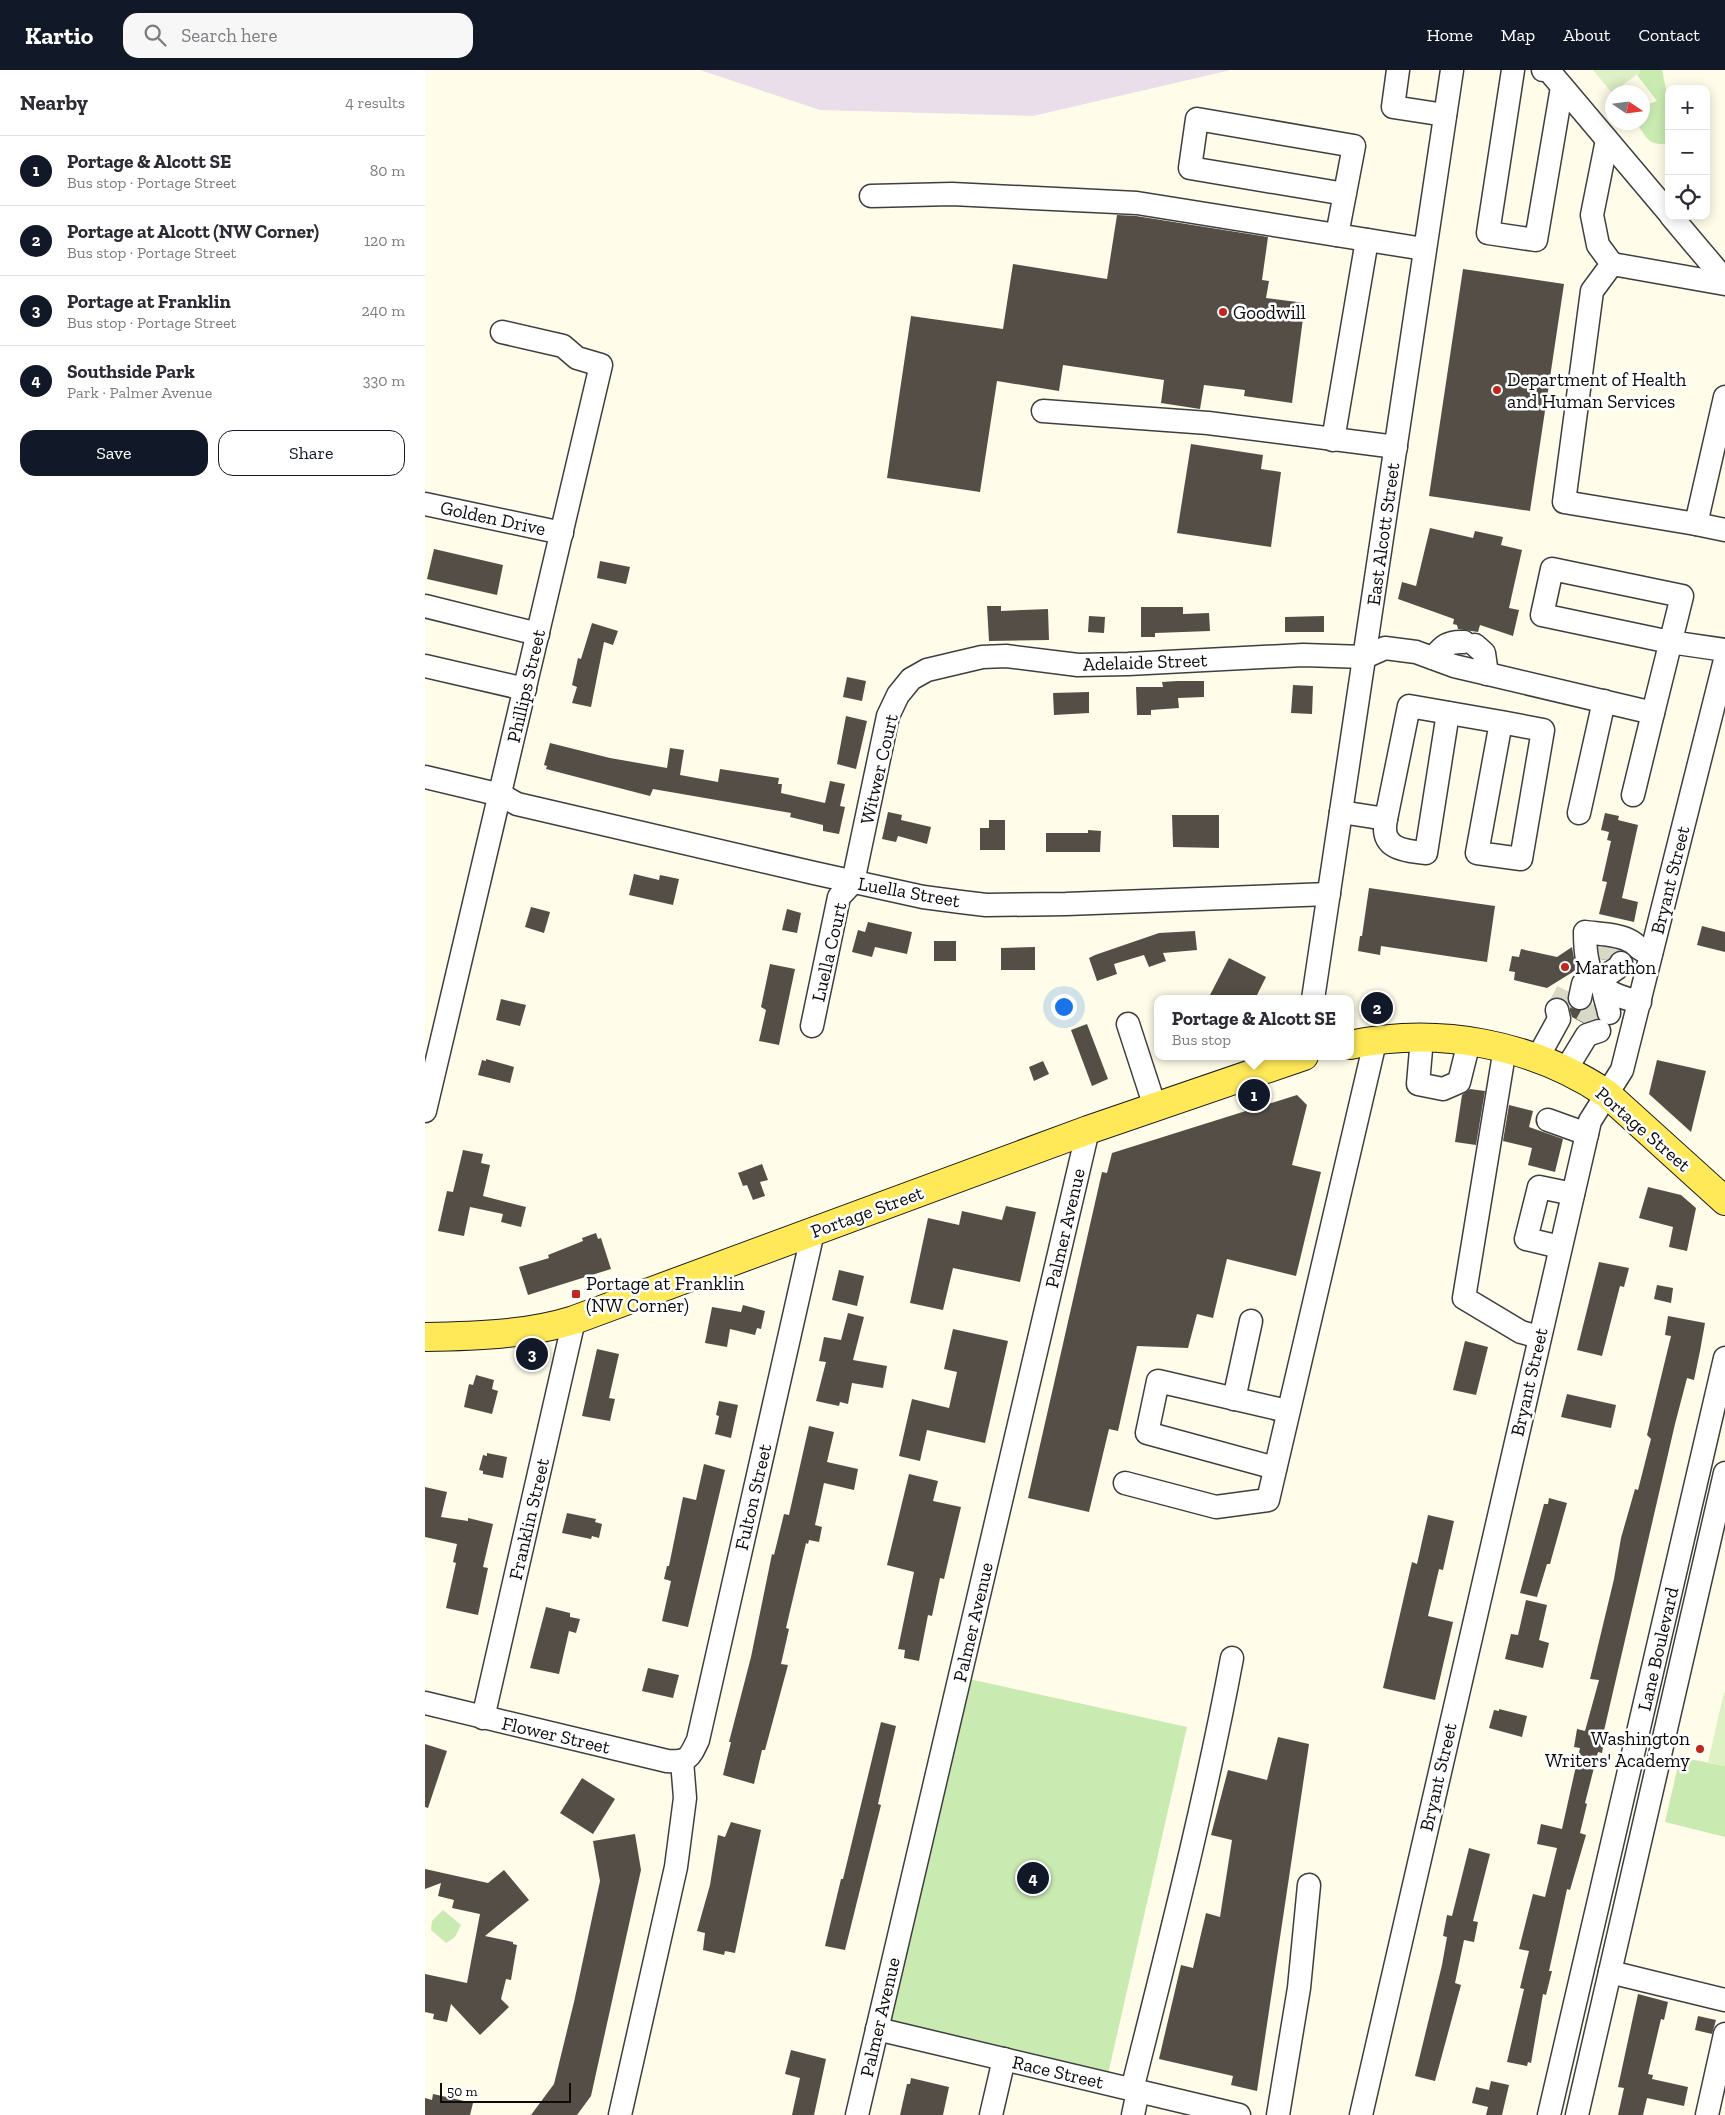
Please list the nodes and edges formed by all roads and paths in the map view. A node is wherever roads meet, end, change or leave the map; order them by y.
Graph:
1 (1398, 70) edge
2 (1452, 70) edge
3 (1513, 70) edge
4 (1543, 70) edge
5 (1563, 88) junction
6 (1445, 115) junction
7 (1607, 140) junction
8 (1345, 194) junction
9 (871, 196) dead end
10 (1665, 209) edge
11 (1674, 220) edge
12 (1337, 235) junction
13 (1367, 240) junction
14 (1424, 249) junction
15 (1611, 264) junction
16 (1725, 280) edge
17 (1725, 284) edge
18 (502, 332) dead end
19 (1725, 397) edge
20 (1043, 411) dead end
21 (1333, 440) junction
22 (1395, 447) junction
23 (425, 504) edge
24 (1695, 524) junction
25 (1725, 530) edge
26 (562, 532) junction
27 (425, 606) edge
28 (538, 634) junction
29 (1670, 642) junction
30 (1725, 650) edge
31 (1365, 657) junction
32 (1433, 658) junction
33 (1725, 660) edge
34 (425, 666) edge
35 (927, 670) joint
36 (1487, 674) junction
37 (525, 689) junction
38 (1604, 701) junction
39 (1653, 712) junction
40 (1448, 713) junction
41 (1501, 722) junction
42 (425, 777) edge
43 (501, 795) junction
44 (1633, 795) dead end
45 (1341, 812) junction
46 (1579, 813) dead end
47 (1386, 819) junction
48 (853, 882) junction
49 (1329, 894) junction
50 (1651, 954) junction
51 (1595, 988) junction
52 (1314, 995) edge
53 (1640, 1002) junction
54 (1127, 1024) dead end
55 (812, 1026) dead end
56 (1422, 1038) junction
57 (1469, 1042) junction
58 (1363, 1044) edge
59 (1505, 1048) junction
60 (1537, 1059) junction
61 (1292, 1060) edge
62 (1565, 1070) junction
63 (1607, 1094) junction
64 (1155, 1107) junction
65 (425, 1111) edge
66 (1549, 1120) dead end
67 (1088, 1130) junction
68 (1587, 1134) junction
69 (1573, 1194) junction
70 (1725, 1201) edge
71 (813, 1232) junction
72 (1560, 1247) junction
73 (574, 1320) junction
74 (1251, 1321) dead end
75 (425, 1337) edge
76 (1539, 1337) junction
77 (1725, 1358) edge
78 (1234, 1399) junction
79 (1287, 1411) junction
80 (1275, 1468) junction
81 (1725, 1473) edge
82 (1125, 1483) dead end
83 (1664, 1622) junction
84 (1689, 1628) junction
85 (1232, 1658) dead end
86 (425, 1704) edge
87 (483, 1718) junction
88 (684, 1760) junction
89 (1309, 1885) dead end
90 (1600, 1897) junction
91 (1626, 1902) junction
92 (1610, 1972) junction
93 (1725, 2000) edge
94 (877, 2029) junction
95 (1725, 2034) edge
96 (1004, 2060) junction
97 (1135, 2090) junction
98 (620, 2115) edge
99 (857, 2115) edge
100 (991, 2115) edge
101 (1133, 2115) edge
102 (1239, 2115) edge
103 (1278, 2115) edge
104 (1361, 2115) edge
105 (1549, 2115) edge
106 (1577, 2115) edge
107 (1707, 2115) edge

1 - 6 street
2 - 6 street, East Alcott Street
3 - 5 street
4 - 5 street
5 - 7 street
6 - 14 street, East Alcott Street
7 - 10 street
7 - 15 street
8 - 8 street
8 - 12 street
9 - 12 street
11 - 16 street
12 - 13 street
13 - 14 street
13 - 21 street
14 - 22 street, East Alcott Street
15 - 17 street
15 - 24 street
18 - 26 street, Phillips Street
19 - 24 street
20 - 21 street
21 - 22 street
22 - 31 street, East Alcott Street
23 - 26 street, Golden Drive
24 - 25 street
26 - 28 street, Phillips Street
27 - 28 street
28 - 37 street, Phillips Street
29 - 29 street
29 - 30 street
29 - 39 street
31 - 32 street
31 - 35 street, Adelaide Street
31 - 45 street, East Alcott Street
32 - 36 street
32 - 36 street
33 - 50 street, Bryant Street
34 - 37 street
35 - 48 street, Witwer Court
36 - 38 street
37 - 43 street, Phillips Street
38 - 39 street
38 - 46 street
39 - 44 street
40 - 41 street
40 - 47 street
40 - 47 street
41 - 41 street
42 - 43 street
43 - 48 street, Luella Street
43 - 65 street, Phillips Street
45 - 47 street
45 - 49 street, East Alcott Street
48 - 49 street, Luella Street
48 - 55 street, Luella Court
49 - 52 street, East Alcott Street
50 - 51 street
50 - 53 street, Bryant Street
51 - 53 street
51 - 60 street
51 - 62 street
53 - 63 street, Bryant Street
54 - 64 street
56 - 57 main road, Portage Street
56 - 57 street
56 - 58 main road, Portage Street
57 - 59 main road, Portage Street
58 - 79 street
59 - 60 main road, Portage Street
59 - 76 street
60 - 62 main road, Portage Street
61 - 64 main road, Portage Street
62 - 63 main road, Portage Street
63 - 68 street, Bryant Street
63 - 70 main road, Portage Street
64 - 67 main road, Portage Street
66 - 68 street
67 - 71 main road, Portage Street
67 - 94 street, Palmer Avenue
68 - 69 street, Bryant Street
69 - 72 street, Bryant Street
69 - 72 street
71 - 73 main road, Portage Street
71 - 88 street, Fulton Street
72 - 76 street, Bryant Street
73 - 75 main road, Portage Street
73 - 87 street, Franklin Street
74 - 78 street
76 - 104 street, Bryant Street
77 - 83 street, Lane Boulevard
78 - 79 street
78 - 80 street
79 - 80 street
80 - 82 street
81 - 84 street, Lane Boulevard
83 - 84 street
83 - 90 street, Lane Boulevard
84 - 91 street, Lane Boulevard
85 - 97 street
86 - 87 street, Flower Street
87 - 88 street, Flower Street
88 - 98 street
89 - 103 street
90 - 91 street
90 - 105 street, Lane Boulevard
91 - 92 street, Lane Boulevard
92 - 93 street
92 - 106 street, Lane Boulevard
94 - 96 street, Race Street
94 - 99 street, Palmer Avenue
95 - 107 street
96 - 97 street, Race Street
96 - 100 street
97 - 101 street
97 - 102 street, Race Street

